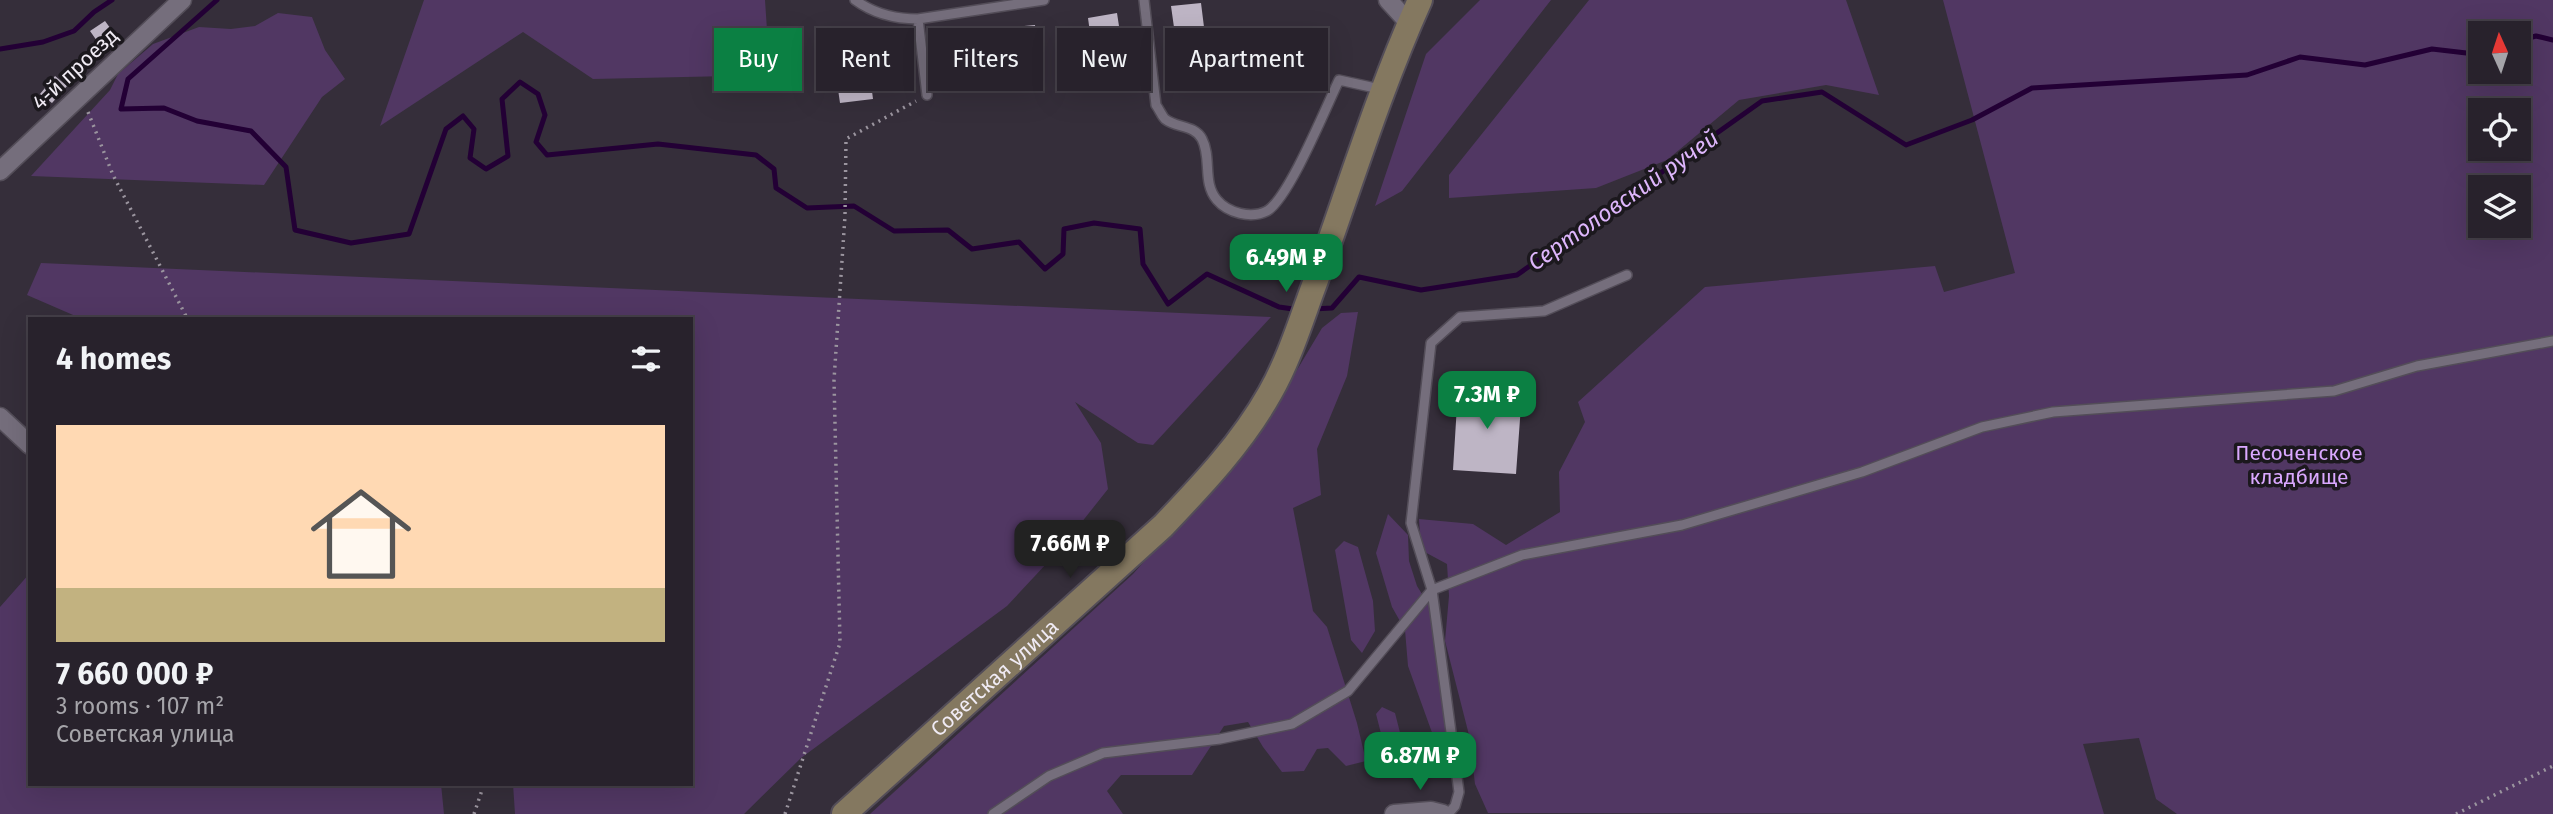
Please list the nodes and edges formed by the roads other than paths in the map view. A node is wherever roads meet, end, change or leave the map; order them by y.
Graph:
1 (182, 0) edge
2 (855, 0) edge
3 (1044, 0) edge
4 (1144, 0) edge
5 (1388, 0) edge
6 (1420, 0) edge
7 (918, 19) junction
8 (1409, 23) junction
9 (1382, 90) junction
10 (927, 95) road end
11 (0, 171) edge
12 (1627, 275) dead end
13 (2553, 341) edge
14 (0, 416) edge
15 (28, 443) edge
16 (1432, 590) junction
17 (844, 814) edge
18 (993, 814) edge
19 (1394, 814) edge
20 (1443, 814) edge
21 (1448, 814) edge

1 - 11 street, 4-й проезд
2 - 7 lane
3 - 7 lane
4 - 9 lane
5 - 8 street
6 - 8 main road, Советская улица
7 - 10 lane
8 - 9 main road, Советская улица
9 - 17 main road, Советская улица
12 - 16 lane
13 - 16 lane
14 - 15 street
16 - 18 lane
16 - 21 lane
19 - 20 street

